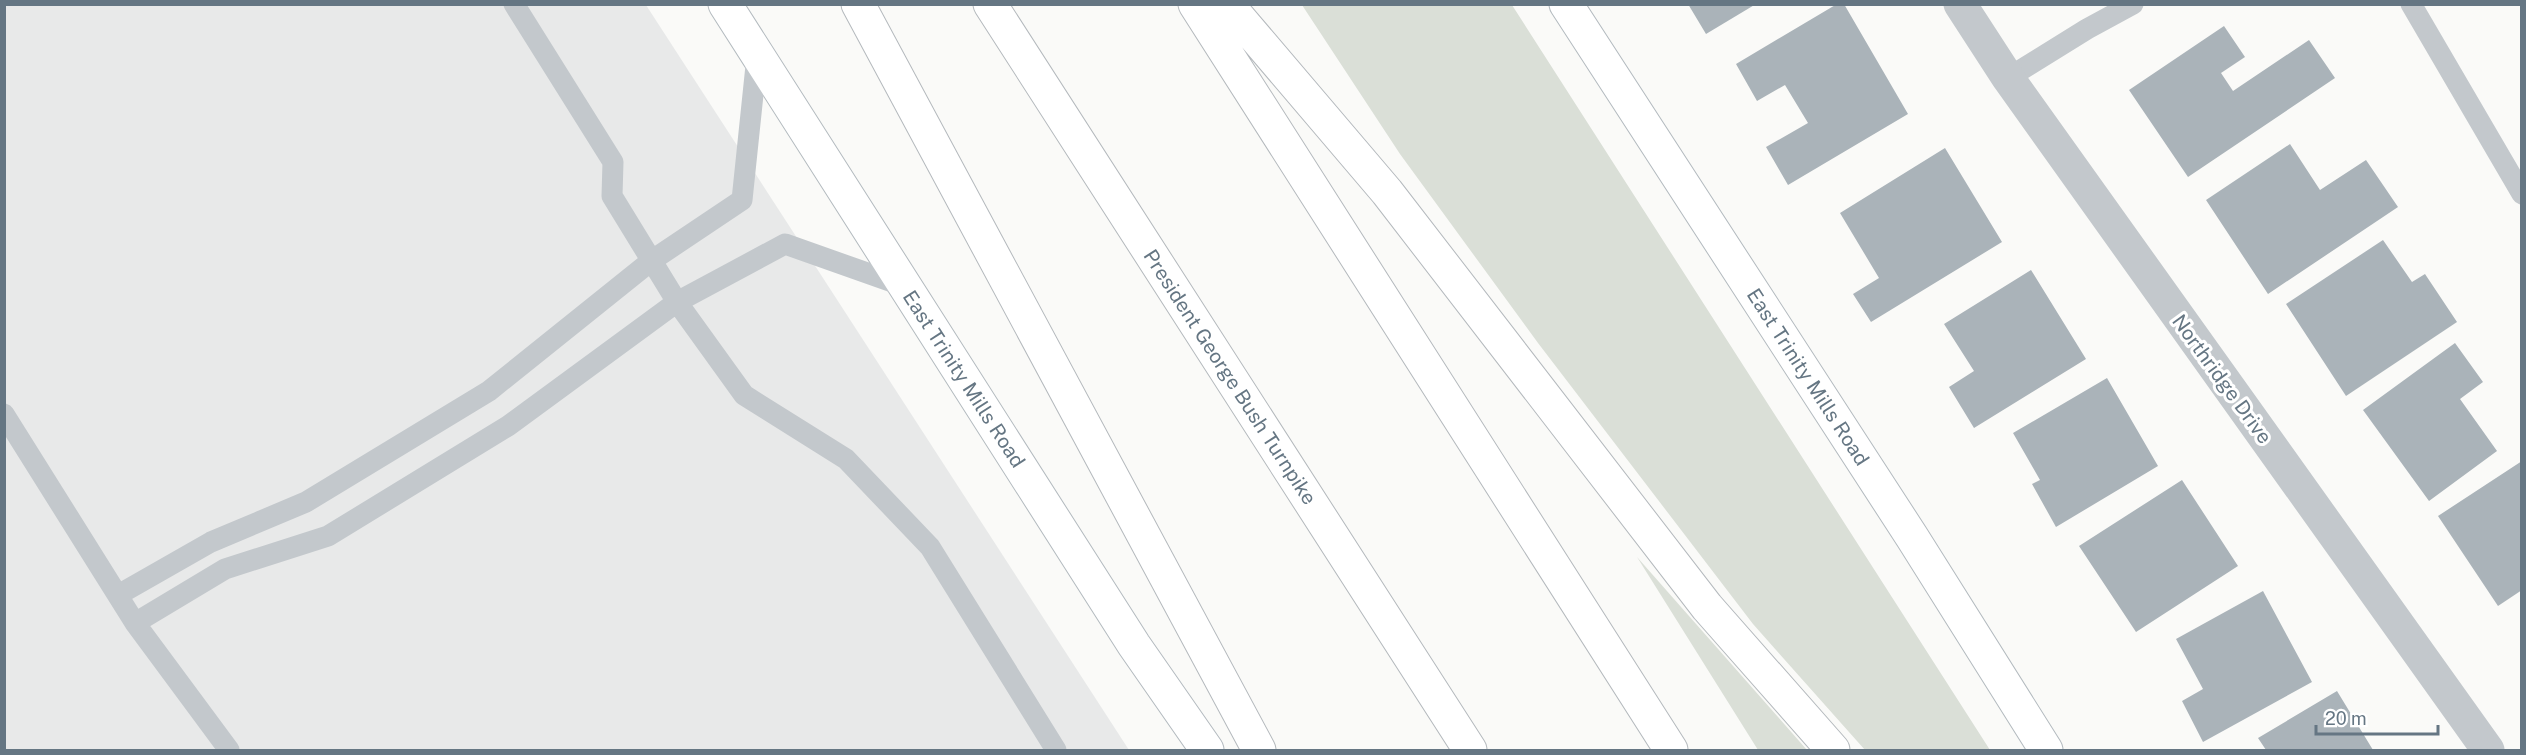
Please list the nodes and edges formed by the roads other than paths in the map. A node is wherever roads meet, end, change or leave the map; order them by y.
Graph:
1 (514, 4) edge
2 (724, 4) edge
3 (858, 4) edge
4 (990, 4) edge
5 (1195, 4) edge
6 (1227, 4) edge
7 (1566, 4) edge
8 (1960, 4) edge
9 (2133, 4) edge
10 (2412, 4) edge
11 (757, 56) junction
12 (2008, 78) junction
13 (2522, 194) edge
14 (651, 261) junction
15 (904, 286) junction
16 (677, 302) junction
17 (4, 414) edge
18 (118, 595) junction
19 (135, 622) junction
20 (228, 750) edge
21 (1056, 750) edge
22 (1207, 750) edge
23 (1259, 750) edge
24 (1470, 750) edge
25 (1671, 750) edge
26 (1833, 750) edge
27 (2046, 750) edge
28 (2488, 750) edge

1 - 14 lane
2 - 11 main road, East Trinity Mills Road
3 - 23 main road
4 - 24 main road, President George Bush Turnpike
5 - 25 main road
6 - 26 main road
7 - 27 main road, East Trinity Mills Road
8 - 12 street, Northridge Drive
9 - 12 lane
10 - 13 lane
11 - 14 lane
11 - 15 main road, East Trinity Mills Road
12 - 28 street, Northridge Drive
14 - 16 lane
14 - 18 lane
15 - 16 lane
15 - 22 main road, East Trinity Mills Road
16 - 19 lane
16 - 21 lane
17 - 18 lane
18 - 19 lane
19 - 20 lane

